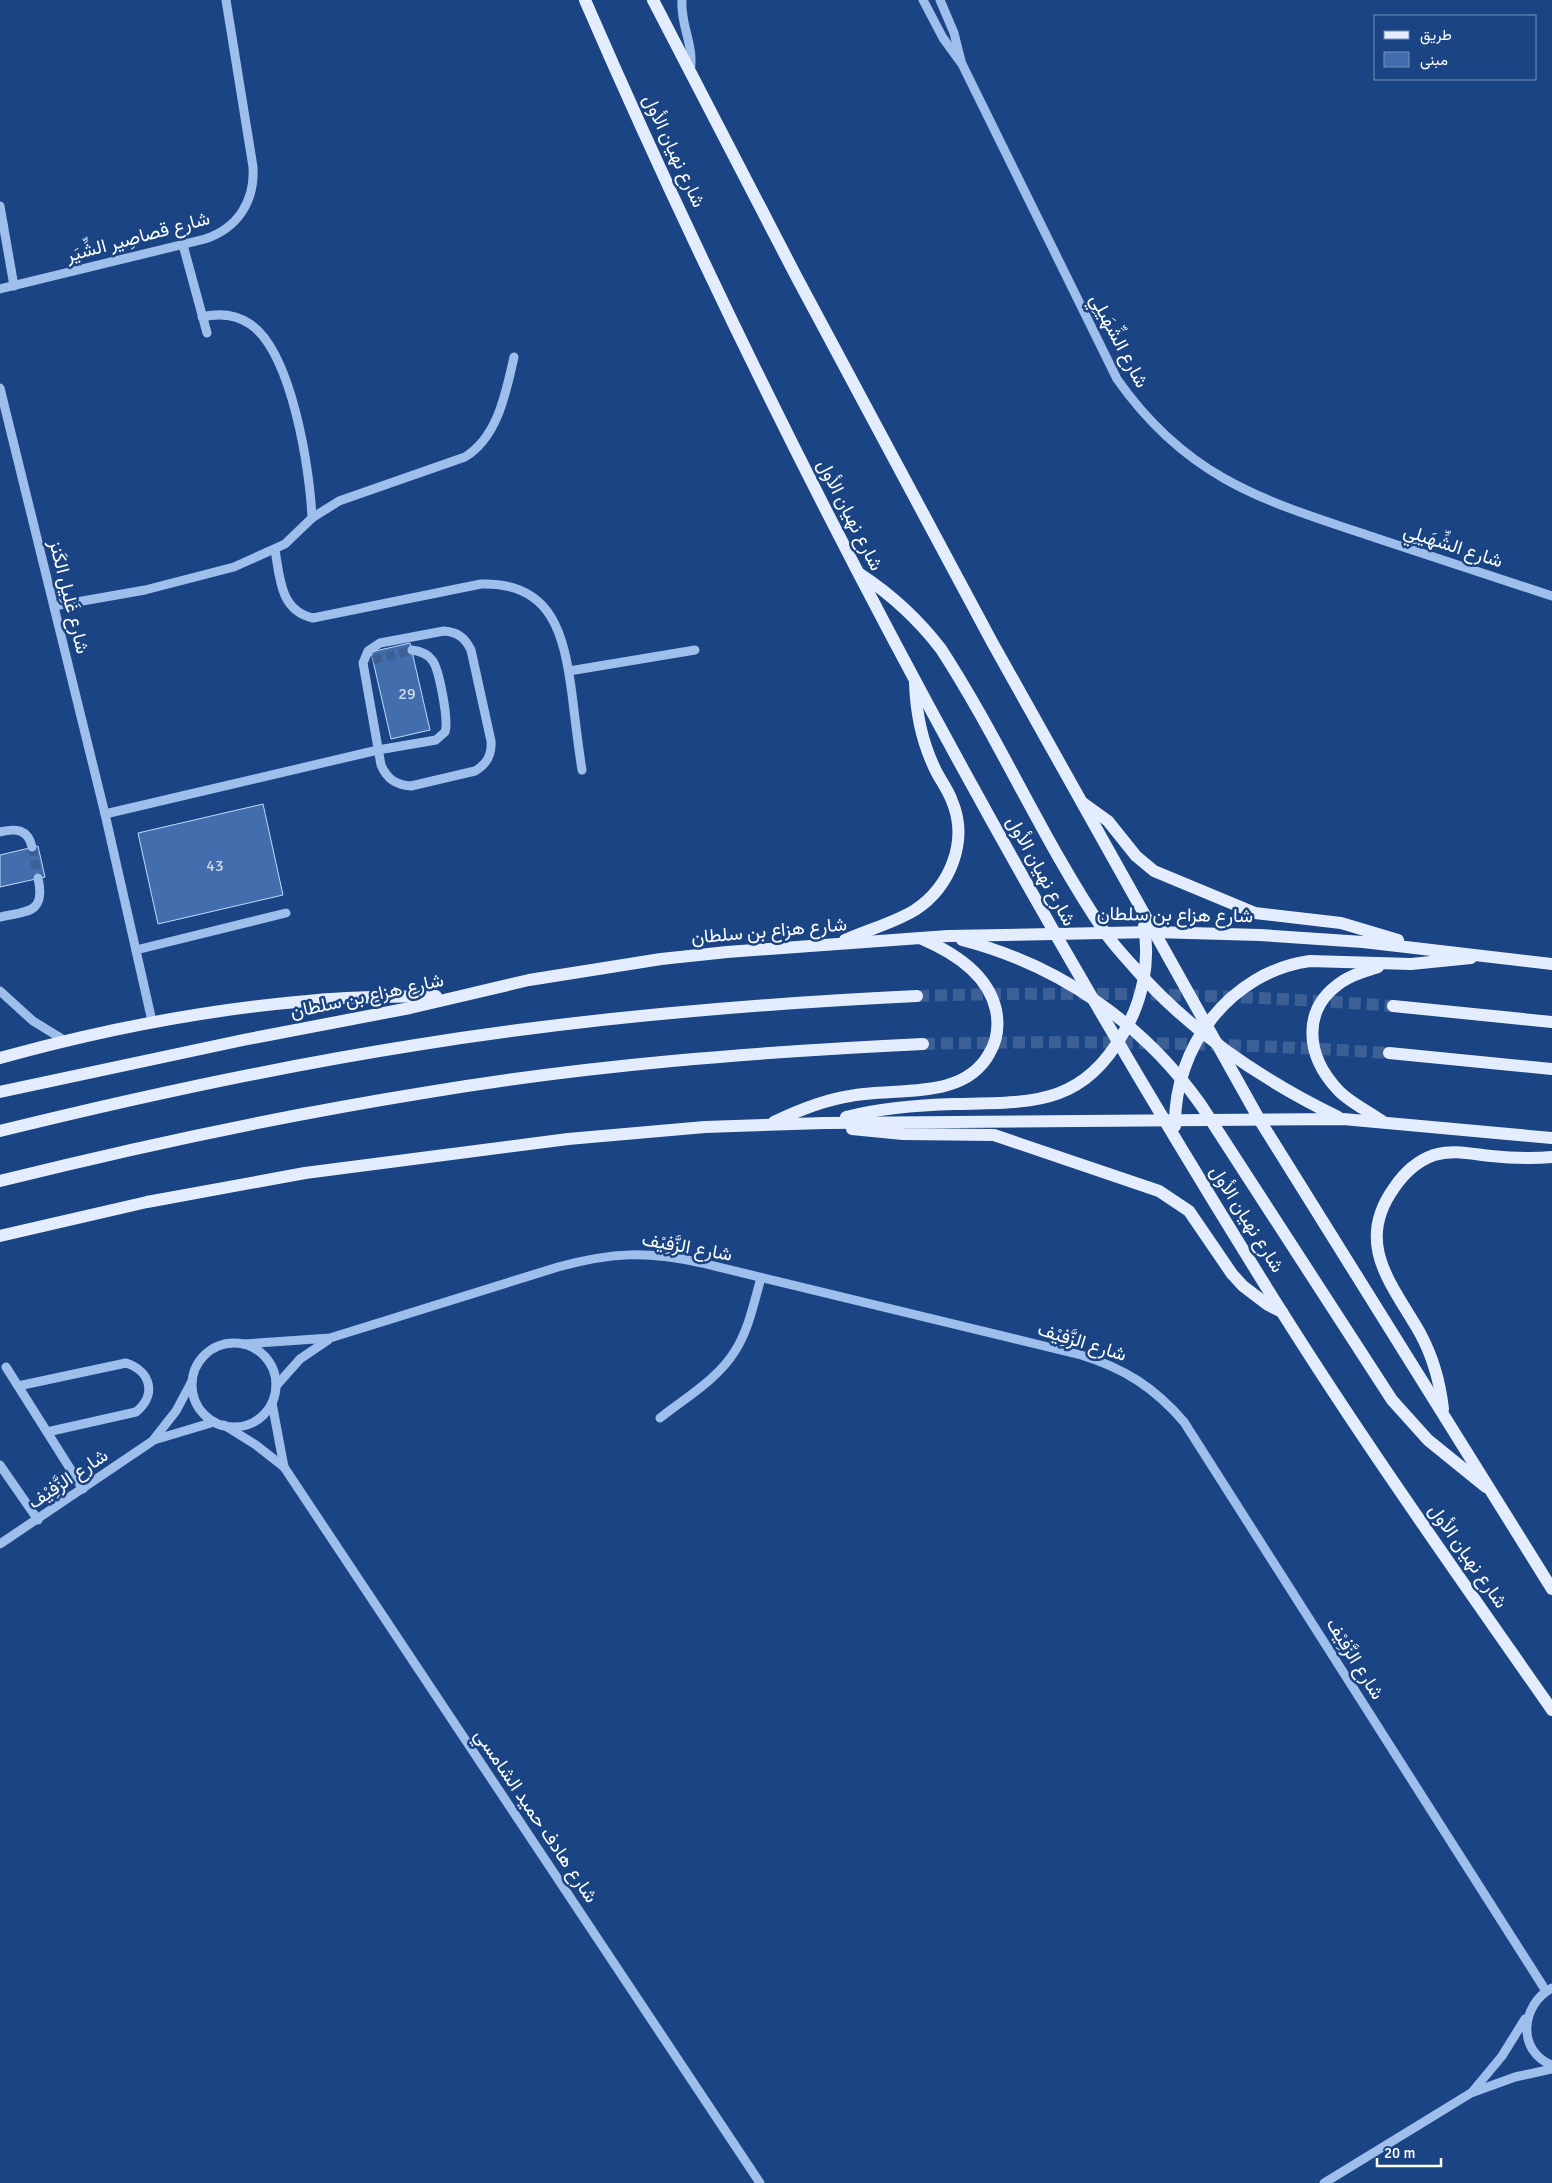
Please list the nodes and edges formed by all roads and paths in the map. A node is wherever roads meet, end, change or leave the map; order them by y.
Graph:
1 (226, 0) edge
2 (586, 0) edge
3 (653, 0) edge
4 (682, 0) edge
5 (923, 0) edge
6 (940, 0) edge
7 (962, 64) junction
8 (690, 73) junction
9 (0, 206) edge
10 (183, 244) junction
11 (14, 286) junction
12 (0, 290) edge
13 (202, 317) junction
14 (206, 333) dead end
15 (514, 357) dead end
16 (0, 388) edge
17 (312, 518) junction
18 (274, 550) junction
19 (859, 574) junction
20 (1552, 596) edge
21 (54, 606) junction
22 (412, 650) tunnel mouth
23 (695, 650) dead end
24 (373, 660) tunnel mouth
25 (363, 670) junction
26 (569, 671) junction
27 (915, 680) junction
28 (378, 750) junction
29 (582, 770) dead end
30 (1081, 802) junction
31 (105, 814) junction
32 (0, 832) edge
33 (32, 847) tunnel mouth
34 (38, 878) tunnel mouth
35 (286, 912) dead end
36 (0, 917) edge
37 (1104, 932) junction
38 (1149, 932) junction
39 (1054, 934) junction
40 (948, 936) junction
41 (920, 938) junction
42 (834, 944) junction
43 (1414, 947) junction
44 (136, 950) junction
45 (1488, 956) junction
46 (1386, 964) junction
47 (1552, 964) edge
48 (1144, 979) junction
49 (0, 991) edge
50 (463, 995) junction
51 (917, 996) tunnel mouth
52 (1090, 996) junction
53 (1393, 1006) tunnel mouth
54 (152, 1021) junction
55 (1552, 1022) edge
56 (1128, 1025) junction
57 (1204, 1029) junction
58 (64, 1040) junction
59 (923, 1044) tunnel mouth
60 (1118, 1044) junction
61 (1218, 1047) junction
62 (1389, 1053) tunnel mouth
63 (0, 1058) edge
64 (1552, 1069) edge
65 (1181, 1079) junction
66 (0, 1092) edge
67 (1210, 1119) junction
68 (1259, 1119) junction
69 (1343, 1119) junction
70 (1170, 1120) junction
71 (1383, 1121) junction
72 (824, 1123) junction
73 (770, 1124) junction
74 (0, 1131) edge
75 (1552, 1138) edge
76 (1552, 1157) edge
77 (0, 1181) edge
78 (0, 1236) edge
79 (761, 1278) junction
80 (1282, 1312) junction
81 (330, 1338) junction
82 (244, 1344) junction
83 (6, 1367) dead end
84 (193, 1379) junction
85 (18, 1386) junction
86 (276, 1386) junction
87 (272, 1403) junction
88 (1443, 1414) junction
89 (660, 1418) dead end
90 (214, 1422) junction
91 (224, 1425) junction
92 (46, 1432) junction
93 (154, 1440) junction
94 (0, 1465) edge
95 (284, 1467) junction
96 (83, 1489) junction
97 (1490, 1490) junction
98 (38, 1520) junction
99 (0, 1544) edge
100 (1552, 1589) edge
101 (1552, 1710) edge
102 (1549, 1990) edge
103 (1528, 2015) junction
104 (1552, 2065) edge
105 (1552, 2070) edge
106 (1471, 2093) junction
107 (1328, 2182) edge
108 (760, 2183) edge

1 - 10 street, شارع قصاصِير الشِّيَر
2 - 19 main road, شارع نهيان الأول
3 - 8 main road
4 - 8 street
5 - 7 street, شارع الشِّهَيلِي
6 - 7 street, شارع الشِّهَيلِي
7 - 20 street, شارع الشِّهَيلِي
8 - 30 main road
9 - 11 street
10 - 11 street, شارع قصاصِير الشِّيَر
10 - 13 street
11 - 12 street, شارع قصاصِير الشِّيَر
13 - 14 street
13 - 17 street
15 - 17 street
16 - 21 street, شارع غَلِيل الكَنز
17 - 18 street
18 - 21 street
18 - 26 street
19 - 27 main road, شارع نهيان الأول
19 - 37 main road
21 - 31 street, شارع غَلِيل الكَنز
22 - 28 street
23 - 26 street
24 - 25 street
25 - 28 street
25 - 28 street
26 - 29 street
27 - 39 main road, شارع نهيان الأول
27 - 42 main road
28 - 31 street
30 - 38 main road
30 - 43 main road
31 - 44 street, شارع غَلِيل الكَنز
32 - 33 street
34 - 36 street
35 - 44 street
37 - 38 main road, شارع هزاع بن سلطان
37 - 39 main road, شارع هزاع بن سلطان
37 - 48 main road
38 - 43 main road, شارع هزاع بن سلطان
38 - 48 main road
38 - 57 main road
39 - 40 main road, شارع هزاع بن سلطان
39 - 52 main road, شارع نهيان الأول
40 - 41 main road, شارع هزاع بن سلطان
40 - 52 main road
41 - 42 main road, شارع هزاع بن سلطان
41 - 73 main road
42 - 50 main road, شارع هزاع بن سلطان
43 - 45 main road, شارع هزاع بن سلطان
44 - 54 street, شارع غَلِيل الكَنز
45 - 46 main road
45 - 47 main road, شارع هزاع بن سلطان
46 - 57 main road
46 - 71 main road
48 - 56 main road
48 - 57 main road
49 - 58 street
50 - 54 main road
50 - 66 main road, شارع هزاع بن سلطان
51 - 74 main road
52 - 56 main road
52 - 60 main road, شارع نهيان الأول
53 - 55 main road
54 - 58 main road
56 - 60 main road
56 - 65 main road
57 - 61 main road
57 - 65 main road
58 - 63 main road
59 - 77 main road
60 - 70 main road, شارع نهيان الأول
60 - 72 main road
61 - 68 main road
61 - 69 main road
62 - 64 main road
65 - 67 main road
65 - 70 main road
67 - 68 main road
67 - 70 main road
67 - 97 main road
68 - 69 main road
68 - 88 main road
69 - 71 main road
70 - 72 main road
70 - 80 main road, شارع نهيان الأول
71 - 75 main road
72 - 73 main road
72 - 80 main road
73 - 78 main road
76 - 88 main road
79 - 81 street, شارع الزَّفِيْف
79 - 89 street
79 - 102 street, شارع الزَّفِيْف
80 - 101 main road, شارع نهيان الأول
81 - 82 street, شارع الزَّفِيْف
81 - 86 street, شارع الزَّفِيْف
82 - 84 street
82 - 86 street
83 - 85 street
84 - 90 street
84 - 93 street, شارع الزَّفِيْف
85 - 92 street
85 - 92 street
86 - 87 street
87 - 91 street
87 - 95 street, شارع هادف حميد الشامسي
88 - 97 main road
90 - 91 street
90 - 93 street, شارع الزَّفِيْف
91 - 95 street, شارع هادف حميد الشامسي
92 - 96 street
93 - 96 street, شارع الزَّفِيْف
94 - 98 street
95 - 108 street, شارع هادف حميد الشامسي
96 - 98 street, شارع الزَّفِيْف
97 - 100 main road
98 - 99 street, شارع الزَّفِيْف
102 - 103 street
103 - 104 street
103 - 106 street
105 - 106 street
106 - 107 street

